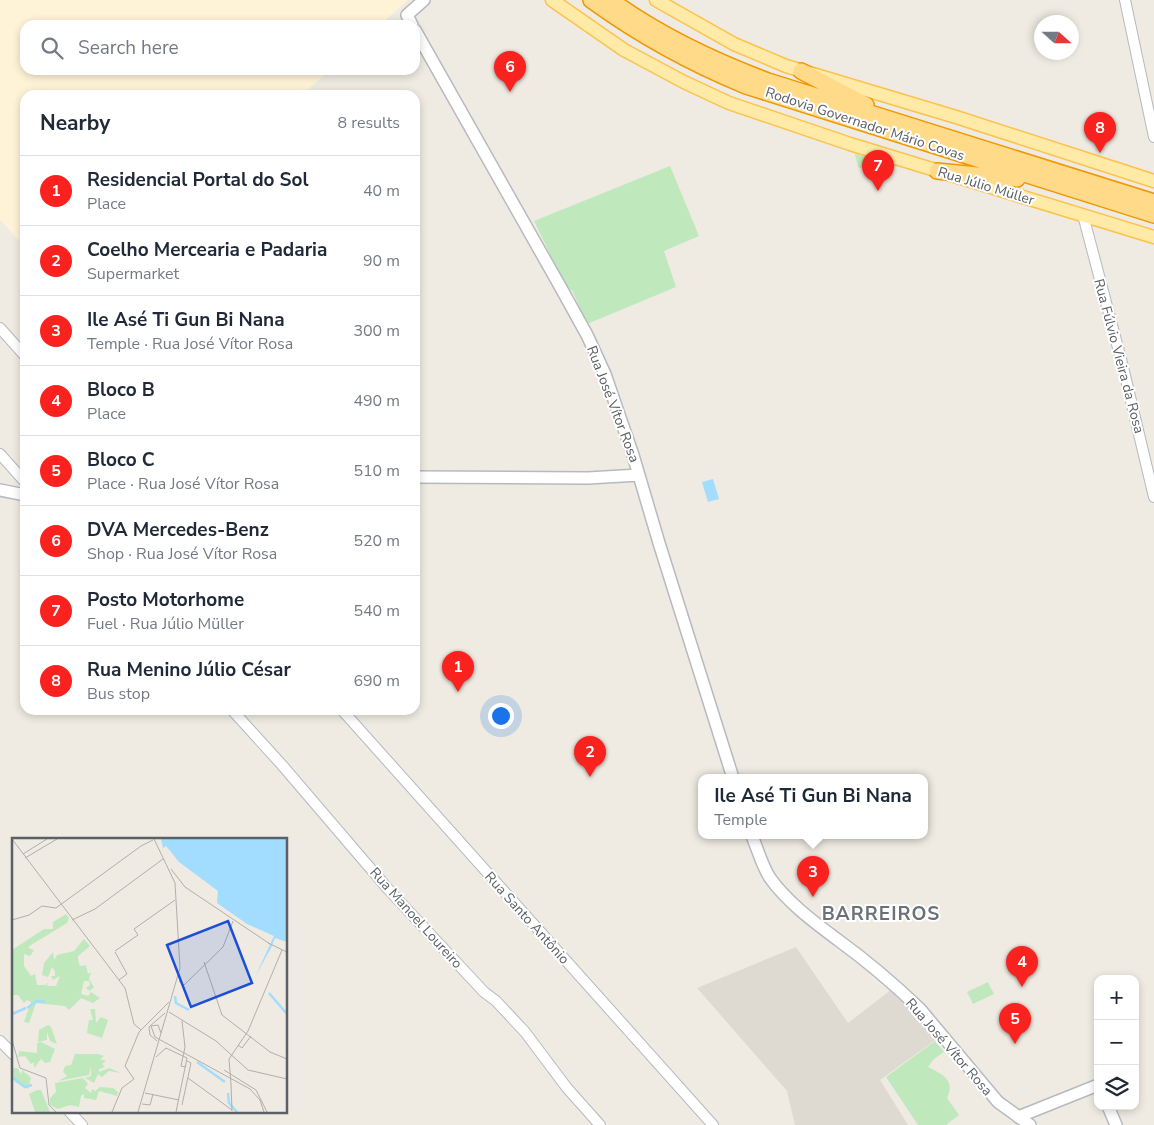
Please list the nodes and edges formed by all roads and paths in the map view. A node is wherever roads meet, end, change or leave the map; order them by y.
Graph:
1 (424, 0) edge
2 (552, 0) edge
3 (590, 0) edge
4 (611, 0) edge
5 (656, 0) edge
6 (1125, 0) edge
7 (409, 20) edge
8 (420, 39) edge
9 (801, 70) junction
10 (901, 123) junction
11 (1154, 137) edge
12 (937, 171) junction
13 (1154, 181) edge
14 (1048, 182) junction
15 (1154, 202) edge
16 (1083, 215) junction
17 (1154, 215) edge
18 (1154, 237) edge
19 (0, 328) edge
20 (20, 350) edge
21 (0, 454) edge
22 (639, 475) junction
23 (20, 476) edge
24 (420, 477) edge
25 (0, 490) edge
26 (20, 494) edge
27 (1154, 497) edge
28 (237, 715) edge
29 (346, 715) edge
30 (732, 774) edge
31 (753, 839) edge
32 (0, 1041) edge
33 (12, 1053) edge
34 (1094, 1087) edge
35 (1110, 1110) edge
36 (70, 1112) edge
37 (1018, 1117) junction
38 (82, 1125) edge
39 (600, 1125) edge
40 (713, 1125) edge
41 (1030, 1125) edge
42 (1116, 1125) edge

1 - 7 main road
2 - 12 main road, Rua Júlio Müller
3 - 14 highway, Rodovia Governador Mário Covas
4 - 10 highway, Rodovia Governador Mário Covas
5 - 9 main road
6 - 11 street
8 - 22 main road, Rua José Vítor Rosa
9 - 10 highway
9 - 13 main road
10 - 15 highway, Rodovia Governador Mário Covas
12 - 14 highway
12 - 16 main road, Rua Júlio Müller
14 - 17 highway, Rodovia Governador Mário Covas
16 - 18 main road, Rua Júlio Müller
16 - 27 street, Rua Fúlvio Vieira da Rosa
19 - 20 street
21 - 23 street
22 - 24 main road
22 - 30 main road, Rua José Vítor Rosa
25 - 26 main road
28 - 39 street, Rua Manoel Loureiro
29 - 40 street, Rua Santo Antônio
31 - 37 main road, Rua José Vítor Rosa
32 - 33 street
34 - 37 main road
35 - 42 main road
36 - 38 street
37 - 41 main road, Rua José Vítor Rosa

